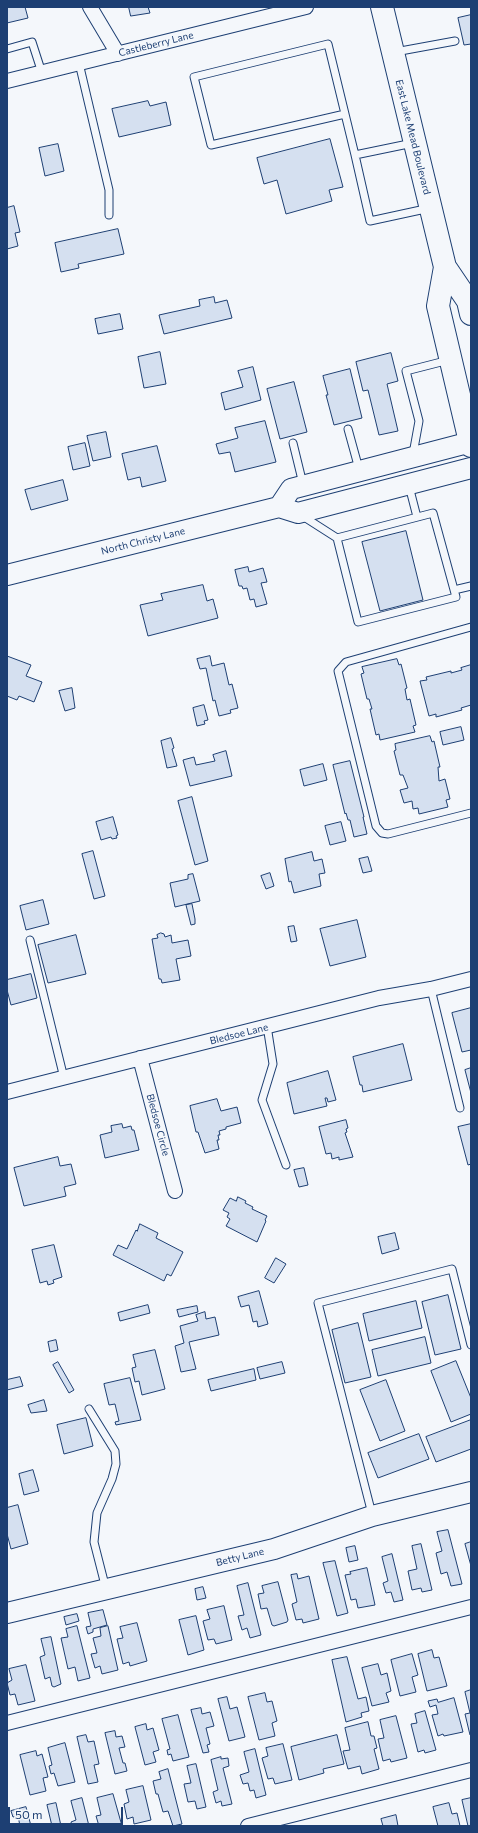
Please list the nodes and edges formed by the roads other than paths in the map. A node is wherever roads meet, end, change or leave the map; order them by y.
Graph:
1 (90, 7) edge
2 (306, 7) edge
3 (382, 7) edge
4 (455, 41) dead end
5 (7, 49) edge
6 (393, 53) junction
7 (118, 54) junction
8 (79, 63) junction
9 (42, 73) junction
10 (8, 79) edge
11 (345, 114) junction
12 (415, 142) junction
13 (355, 155) junction
14 (430, 208) junction
15 (109, 214) dead end
16 (445, 267) junction
17 (471, 314) edge
18 (451, 360) junction
19 (348, 429) dead end
20 (293, 443) dead end
21 (471, 444) edge
22 (413, 458) junction
23 (471, 468) edge
24 (360, 471) junction
25 (409, 484) junction
26 (304, 486) junction
27 (279, 506) junction
28 (298, 513) junction
29 (417, 517) junction
30 (337, 538) junction
31 (7, 575) edge
32 (471, 586) edge
33 (454, 590) junction
34 (471, 627) edge
35 (471, 813) edge
36 (30, 940) dead end
37 (471, 979) edge
38 (431, 989) junction
39 (267, 1026) junction
40 (140, 1058) junction
41 (64, 1078) junction
42 (7, 1092) edge
43 (460, 1108) dead end
44 (286, 1165) dead end
45 (175, 1191) dead end
46 (471, 1345) edge
47 (89, 1409) dead end
48 (471, 1492) edge
49 (372, 1516) junction
50 (106, 1589) junction
51 (471, 1607) edge
52 (7, 1613) edge
53 (7, 1723) edge
54 (471, 1770) edge
55 (248, 1826) edge

1 - 7 street
2 - 7 street, Castleberry Lane
3 - 6 main road, East Lake Mead Boulevard
4 - 6 lane
5 - 9 lane
6 - 12 main road, East Lake Mead Boulevard
7 - 8 street, Castleberry Lane
8 - 9 street, Castleberry Lane
8 - 15 lane
9 - 10 street, Castleberry Lane
11 - 11 lane
11 - 13 lane
12 - 13 lane
12 - 14 main road, East Lake Mead Boulevard
13 - 14 lane
14 - 16 main road, East Lake Mead Boulevard
16 - 17 main road, East Lake Mead Boulevard
16 - 18 main road, East Lake Mead Boulevard
18 - 21 main road, East Lake Mead Boulevard
18 - 22 lane
19 - 24 lane
20 - 26 lane
21 - 22 street
22 - 24 street
23 - 25 street
24 - 26 street
25 - 28 street
25 - 29 lane
26 - 27 street
27 - 28 street
27 - 31 street, North Christy Lane
28 - 30 lane
29 - 30 lane
29 - 33 lane
30 - 33 lane
32 - 33 lane
34 - 35 lane
36 - 41 lane
37 - 38 street, Bledsoe Lane
38 - 39 street, Bledsoe Lane
38 - 43 lane
39 - 40 street, Bledsoe Lane
39 - 44 lane
40 - 41 street, Bledsoe Lane
40 - 45 street, Bledsoe Circle
41 - 42 street, Bledsoe Lane
46 - 49 lane
47 - 50 lane
48 - 49 street, Betty Lane
49 - 50 street, Betty Lane
50 - 52 street, Betty Lane
51 - 53 street
54 - 55 street

